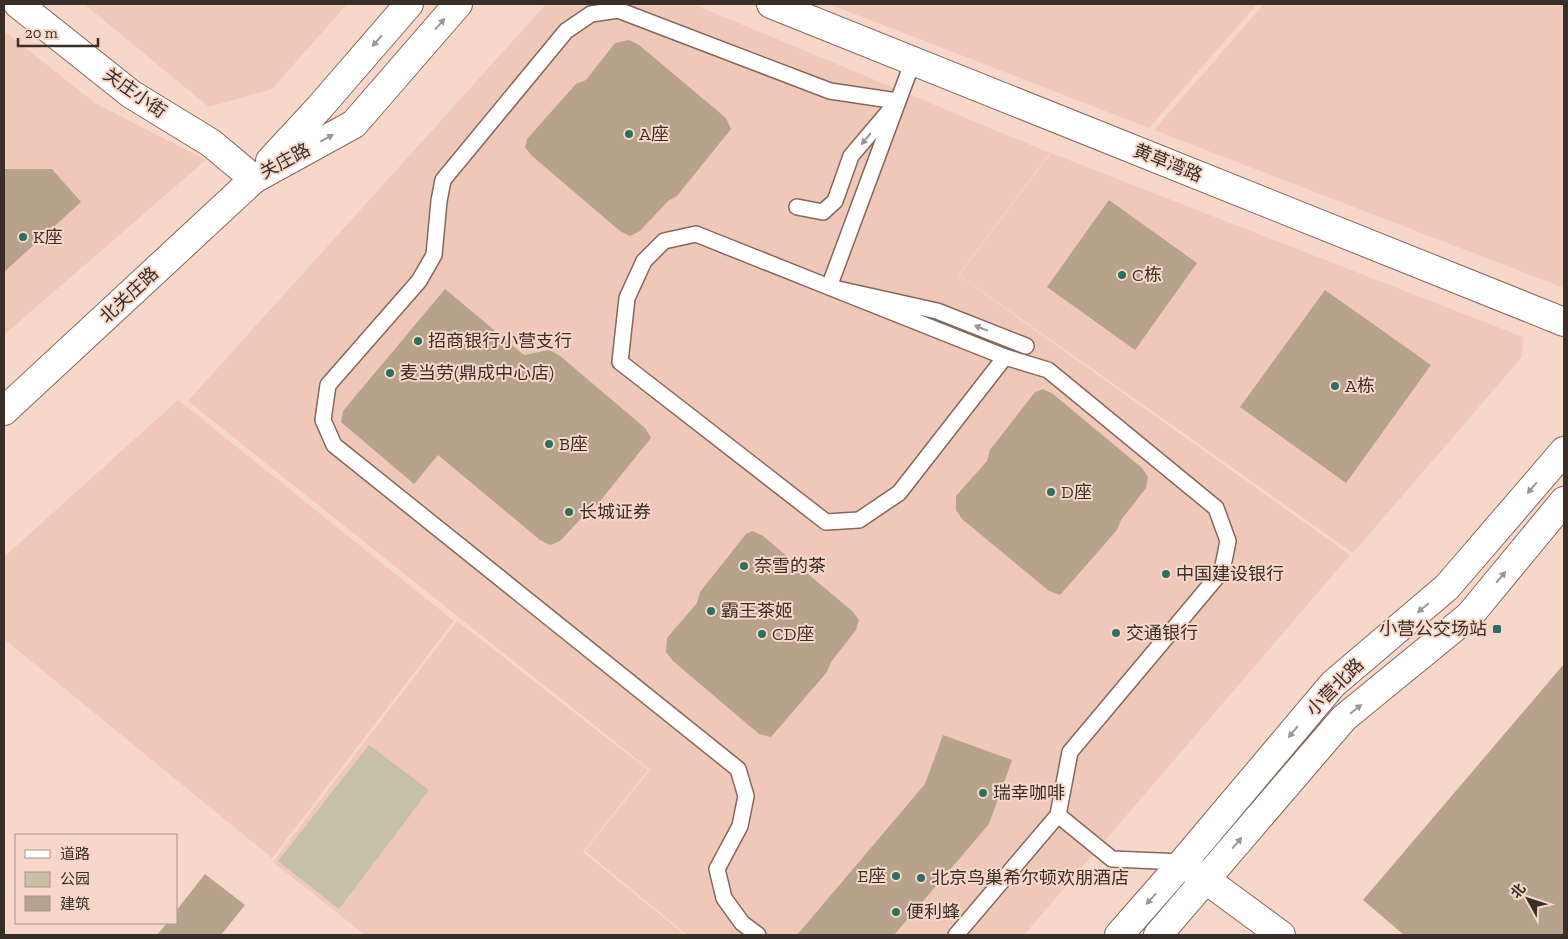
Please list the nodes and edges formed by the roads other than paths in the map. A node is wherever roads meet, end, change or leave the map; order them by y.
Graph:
1 (18, 4) edge
2 (409, 4) edge
3 (458, 4) edge
4 (771, 4) edge
5 (913, 61) junction
6 (897, 101) junction
7 (254, 179) junction
8 (797, 207) dead end
9 (829, 287) junction
10 (1564, 322) edge
11 (1026, 346) dead end
12 (1005, 357) junction
13 (4, 412) edge
14 (1564, 451) edge
15 (1564, 501) edge
16 (1058, 814) junction
17 (1183, 862) junction
18 (1205, 880) junction
19 (758, 935) edge
20 (956, 935) edge
21 (1119, 935) edge
22 (1158, 935) edge
23 (1281, 935) edge

1 - 7 street, 关庄小街
2 -> 7 street, 关庄路
7 -> 3 street, 关庄路
4 - 5 street, 黄草湾路
5 - 6 lane
5 - 10 street, 黄草湾路
6 -> 8 lane
6 - 9 lane
6 - 19 lane
7 - 13 street, 北关庄路
11 -> 9 lane
9 - 12 lane
9 - 12 lane
12 - 16 lane
14 -> 17 street, 小营北路
18 -> 15 street, 小营北路
16 - 17 lane
16 - 20 lane
17 - 18 street
17 -> 21 street, 小营北路
18 - 22 street, 小营北路
18 - 23 street

